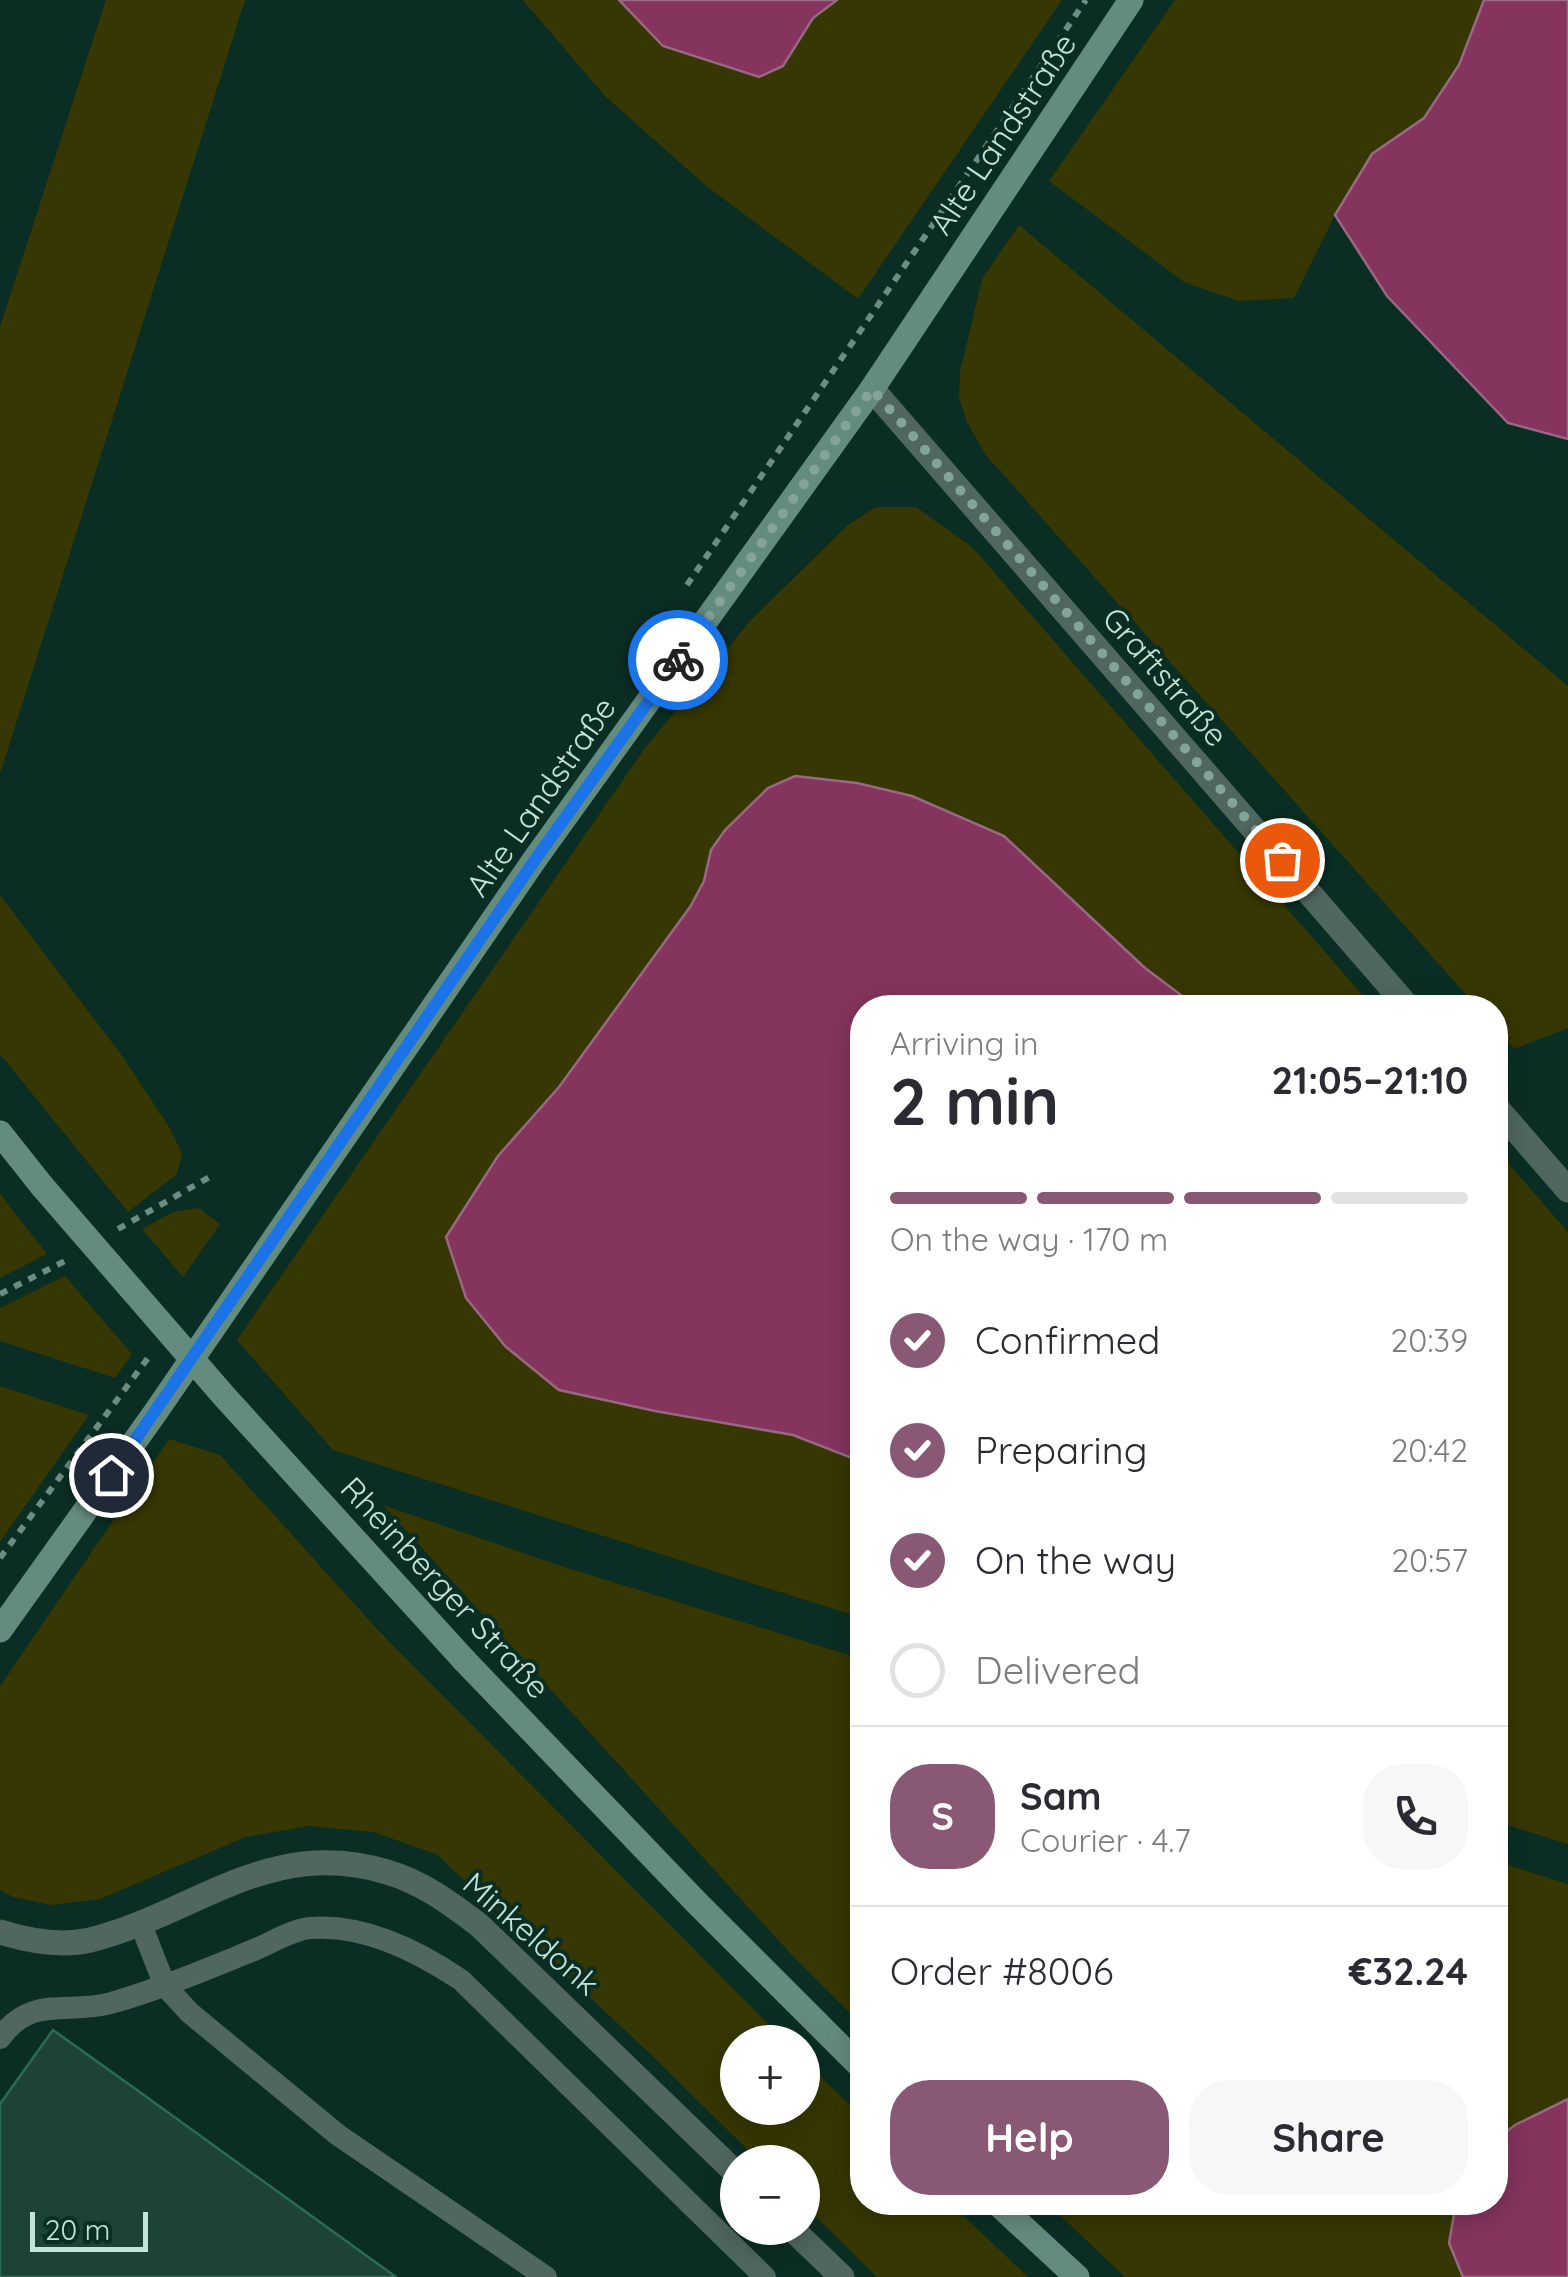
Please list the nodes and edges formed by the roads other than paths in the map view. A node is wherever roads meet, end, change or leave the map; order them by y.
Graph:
1 (1131, 0) edge
2 (872, 389) junction
3 (1399, 995) edge
4 (1508, 1121) edge
5 (0, 1133) edge
6 (1568, 1190) edge
7 (0, 1630) edge
8 (140, 1922) junction
9 (0, 1932) edge
10 (166, 1986) junction
11 (0, 2038) edge
12 (850, 2056) edge
13 (720, 2158) edge
14 (1010, 2215) edge
15 (809, 2245) edge
16 (546, 2277) edge
17 (766, 2277) edge
18 (842, 2277) edge
19 (1077, 2277) edge

1 - 2 street, Alte Landstraße
2 - 3 street, Graftstraße
2 - 7 street, Alte Landstraße
4 - 6 street
5 - 12 street, Rheinberger Straße, bridge
8 - 9 street, Minkeldonk
8 - 10 lane
8 - 13 street, Minkeldonk
10 - 11 lane
10 - 16 lane
10 - 17 lane
14 - 19 street
15 - 18 street

